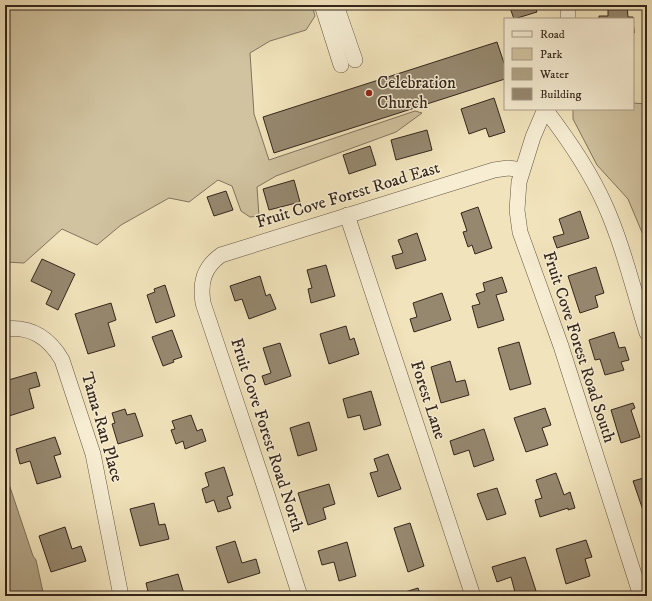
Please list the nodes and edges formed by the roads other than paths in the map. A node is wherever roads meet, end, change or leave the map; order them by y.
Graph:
1 (322, 5) edge
2 (336, 5) edge
3 (568, 5) edge
4 (568, 18) edge
5 (545, 110) edge
6 (546, 110) edge
7 (522, 170) junction
8 (347, 215) junction
9 (202, 284) joint
10 (646, 327) edge
11 (5, 329) edge
12 (121, 596) edge
13 (300, 596) edge
14 (473, 596) edge
15 (640, 596) edge

1 - 2 street
3 - 4 street
5 - 7 street, Fruit Cove Forest Road South
6 - 10 street
7 - 8 street, Fruit Cove Forest Road East
7 - 15 street, Fruit Cove Forest Road South
8 - 9 street, Fruit Cove Forest Road East
8 - 14 street, Forest Lane
9 - 13 street, Fruit Cove Forest Road North
11 - 12 street, Tama-Ran Place

